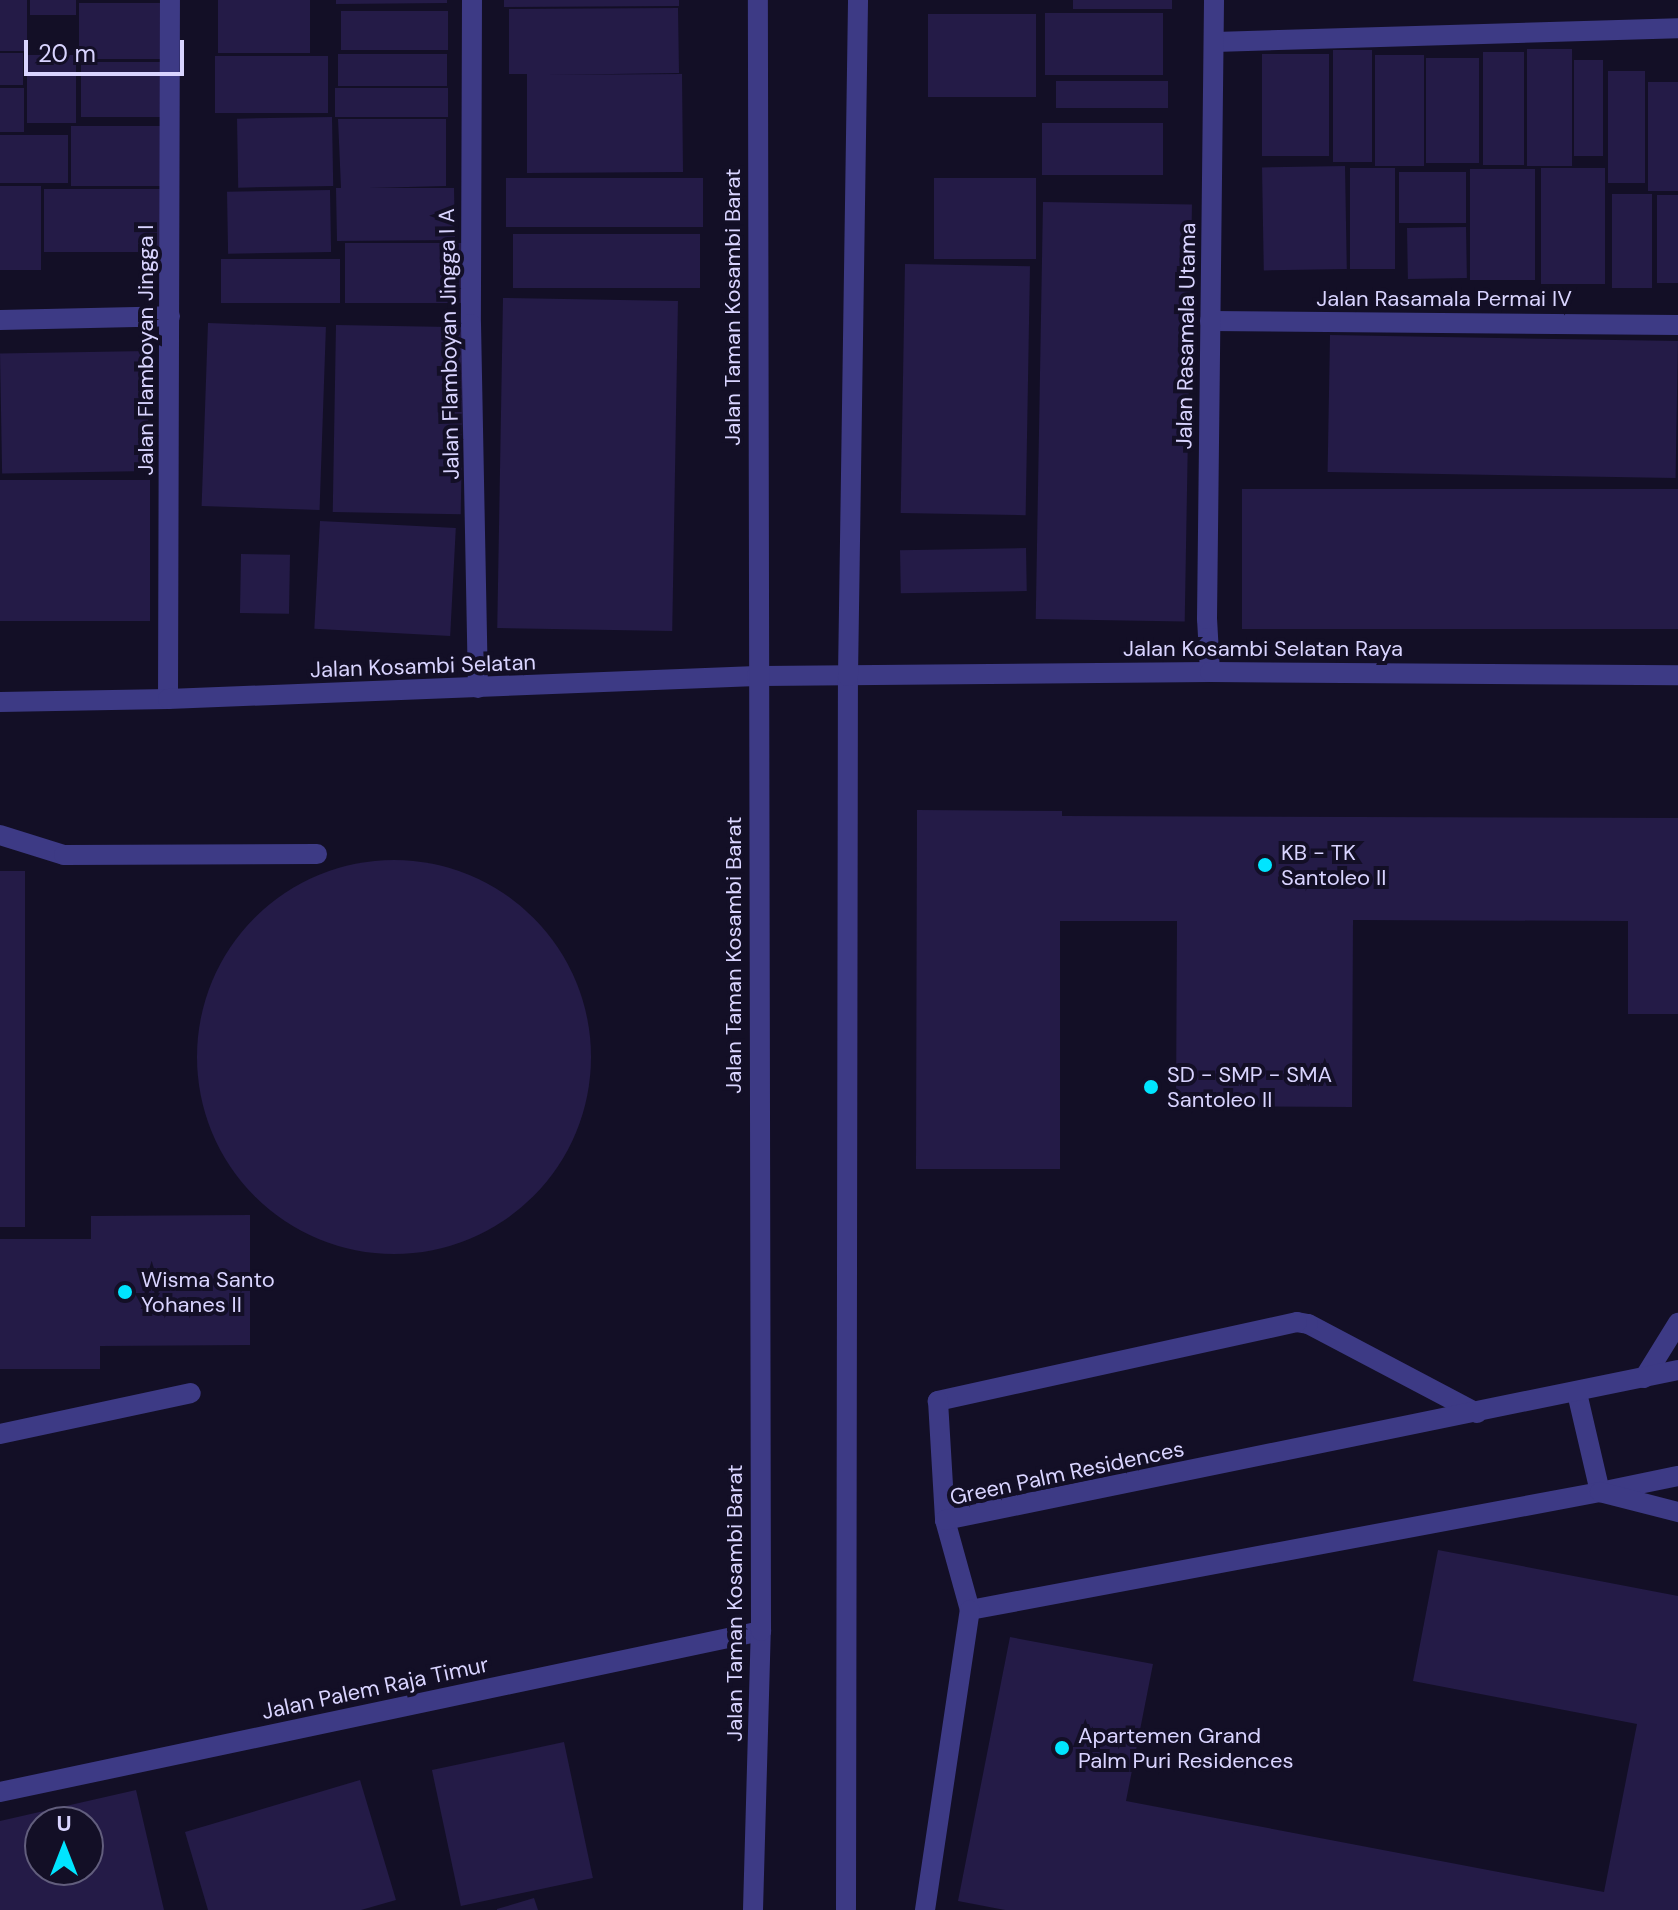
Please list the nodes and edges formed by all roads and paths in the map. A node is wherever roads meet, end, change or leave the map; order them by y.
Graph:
1 (170, 0) edge
2 (472, 0) edge
3 (758, 0) edge
4 (858, 0) edge
5 (1214, 0) edge
6 (1678, 28) edge
7 (1215, 42) junction
8 (170, 316) junction
9 (0, 320) edge
10 (1210, 321) junction
11 (1678, 325) edge
12 (1210, 672) junction
13 (1678, 675) edge
14 (762, 676) junction
15 (843, 676) junction
16 (478, 688) junction
17 (168, 699) junction
18 (0, 702) edge
19 (0, 835) edge
20 (317, 854) dead end
21 (1678, 1323) edge
22 (1678, 1370) edge
23 (1644, 1378) junction
24 (191, 1393) dead end
25 (1577, 1393) junction
26 (1477, 1413) junction
27 (0, 1434) edge
28 (1678, 1476) edge
29 (1600, 1492) junction
30 (1678, 1512) edge
31 (945, 1520) junction
32 (970, 1610) junction
33 (761, 1631) junction
34 (0, 1792) edge
35 (753, 1910) edge
36 (846, 1910) edge
37 (925, 1910) edge

1 - 8 street, Jalan Flamboyan Jingga I
2 - 16 street, Jalan Flamboyan Jingga I A
3 - 14 street, Jalan Taman Kosambi Barat
4 - 15 street
5 - 7 street, Jalan Rasamala Utama
6 - 7 street
7 - 10 street, Jalan Rasamala Utama
8 - 9 street
8 - 17 street, Jalan Flamboyan Jingga I
10 - 11 street, Jalan Rasamala Permai IV
10 - 12 street, Jalan Rasamala Utama
12 - 13 street, Jalan Kosambi Selatan Raya
12 - 15 street, Jalan Kosambi Selatan Raya
14 - 15 street, Jalan Kosambi Selatan
14 - 16 street, Jalan Kosambi Selatan
14 - 33 street, Jalan Taman Kosambi Barat
15 - 36 street
16 - 17 street, Jalan Kosambi Selatan
17 - 18 street, Jalan Kosambi Selatan
19 - 20 street
21 - 23 street
22 - 23 street, Green Palm Residences
23 - 25 street, Green Palm Residences
24 - 27 street
25 - 26 street, Green Palm Residences
25 - 29 street
26 - 31 street, Green Palm Residences
26 - 31 street
28 - 29 street
29 - 30 street
29 - 32 street
31 - 32 street, Green Palm Residences
32 - 37 street
33 - 34 street, Jalan Palem Raja Timur
33 - 35 street, Jalan Taman Kosambi Barat

